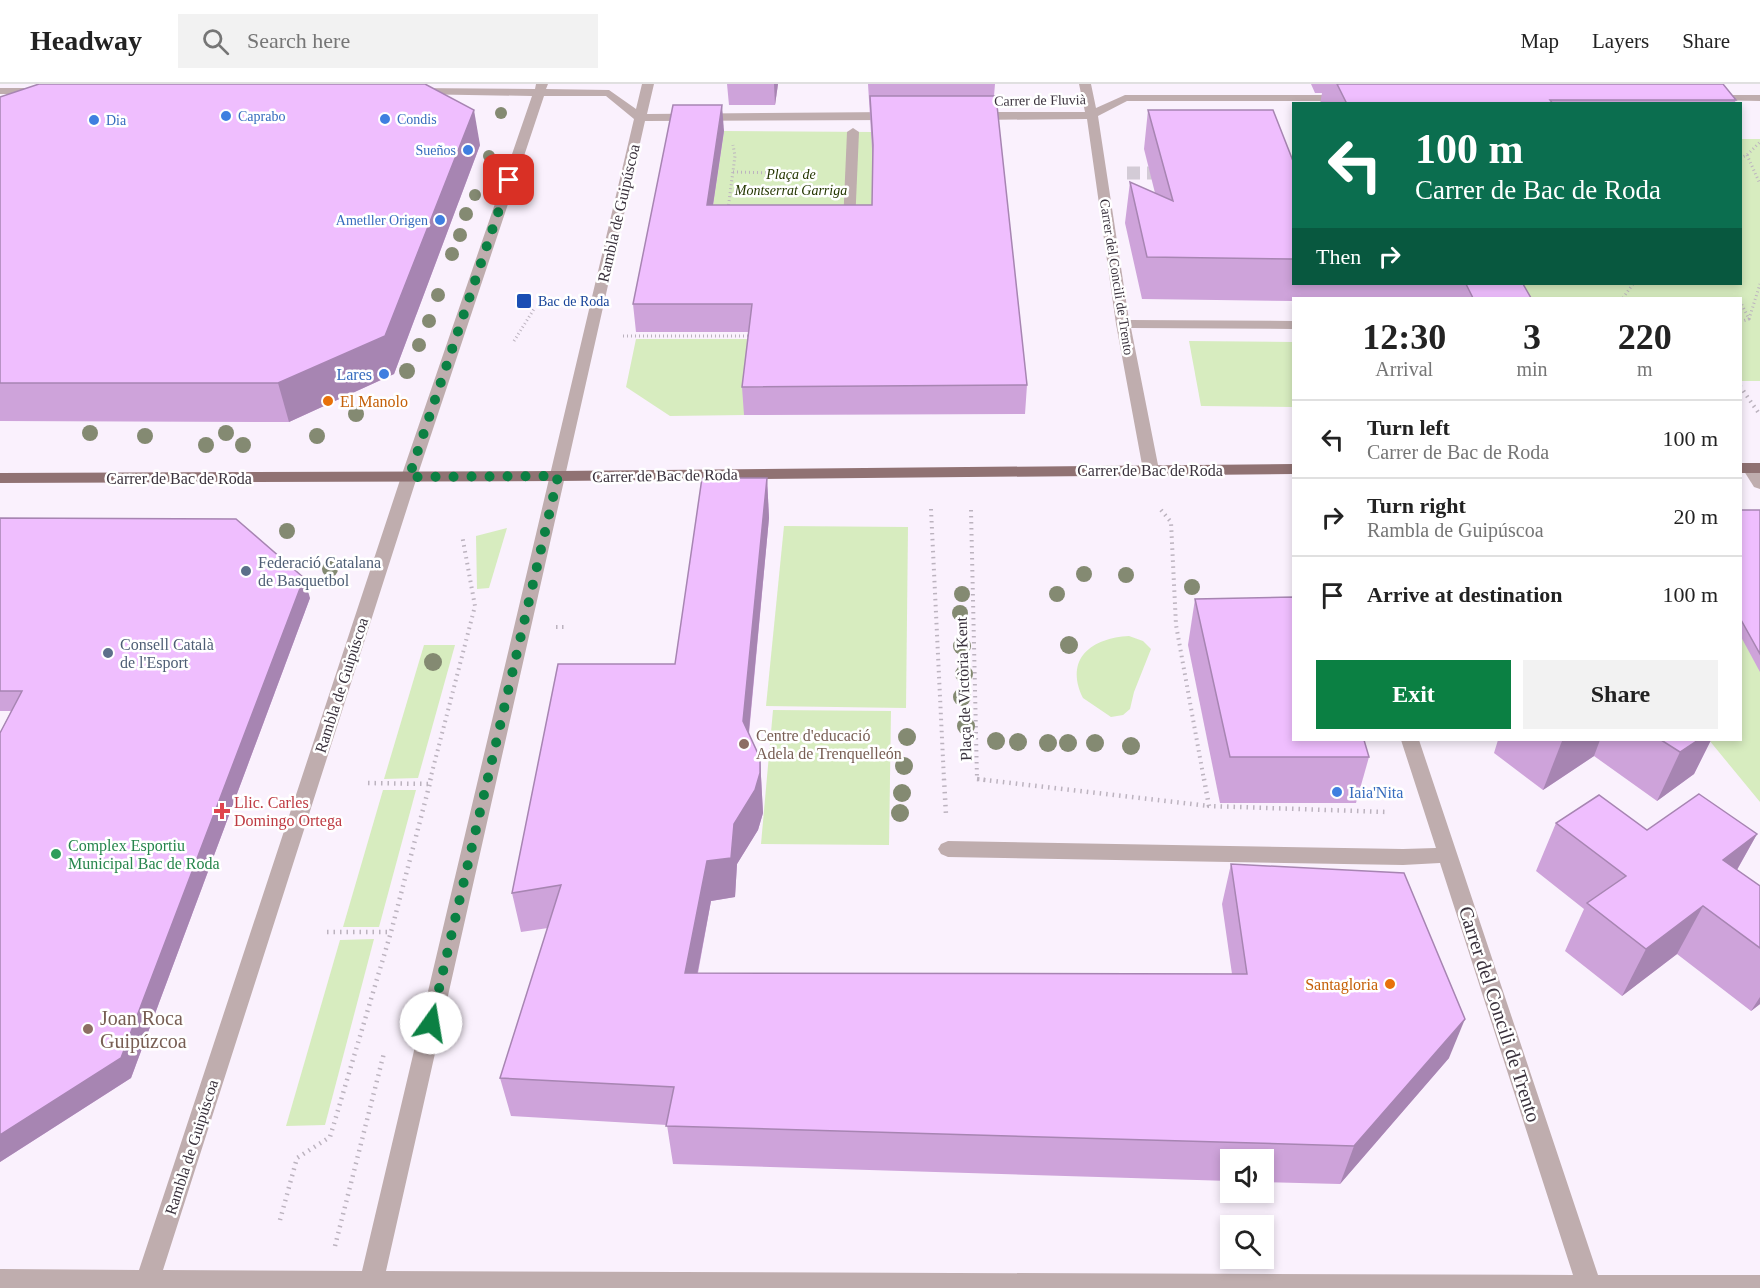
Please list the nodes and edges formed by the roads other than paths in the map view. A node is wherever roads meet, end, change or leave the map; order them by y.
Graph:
1 (648, 84) edge
2 (1085, 84) edge
3 (541, 87) edge
4 (0, 91) edge
5 (56, 91) edge
6 (399, 91) edge
7 (1362, 98) edge
8 (1704, 98) edge
9 (1760, 98) edge
10 (1092, 115) junction
11 (901, 116) edge
12 (960, 116) edge
13 (640, 118) junction
14 (852, 132) dead end
15 (849, 224) edge
16 (1123, 324) junction
17 (1292, 325) edge
18 (1750, 468) edge
19 (1292, 469) edge
20 (1151, 470) junction
21 (558, 476) junction
22 (409, 477) junction
23 (0, 478) edge
24 (1760, 484) edge
25 (1410, 741) edge
26 (948, 849) road end
27 (1449, 855) junction
28 (0, 1281) edge
29 (367, 1284) edge
30 (146, 1285) edge
31 (1590, 1287) edge
32 (1760, 1287) edge

1 - 13 street, Rambla de Guipúscoa
2 - 10 street, Carrer del Concili de Trento
3 - 6 street
3 - 13 street
3 - 22 street, Rambla de Guipúscoa
4 - 5 street
7 - 10 street, Carrer de Fluvià
8 - 9 street
10 - 12 street, Carrer de Fluvià
10 - 16 street, Carrer del Concili de Trento
11 - 13 street
13 - 21 street, Rambla de Guipúscoa
14 - 15 street
16 - 17 street
16 - 20 street, Carrer del Concili de Trento
18 - 24 street
19 - 20 main road, Carrer de Bac de Roda
20 - 21 main road, Carrer de Bac de Roda
21 - 22 main road, Carrer de Bac de Roda
21 - 29 street, Rambla de Guipúscoa
22 - 23 main road, Carrer de Bac de Roda
22 - 30 street, Rambla de Guipúscoa
25 - 27 street, Carrer del Concili de Trento
26 - 27 street
27 - 31 street, Carrer del Concili de Trento
28 - 30 street
29 - 30 street
29 - 31 street
31 - 32 street

